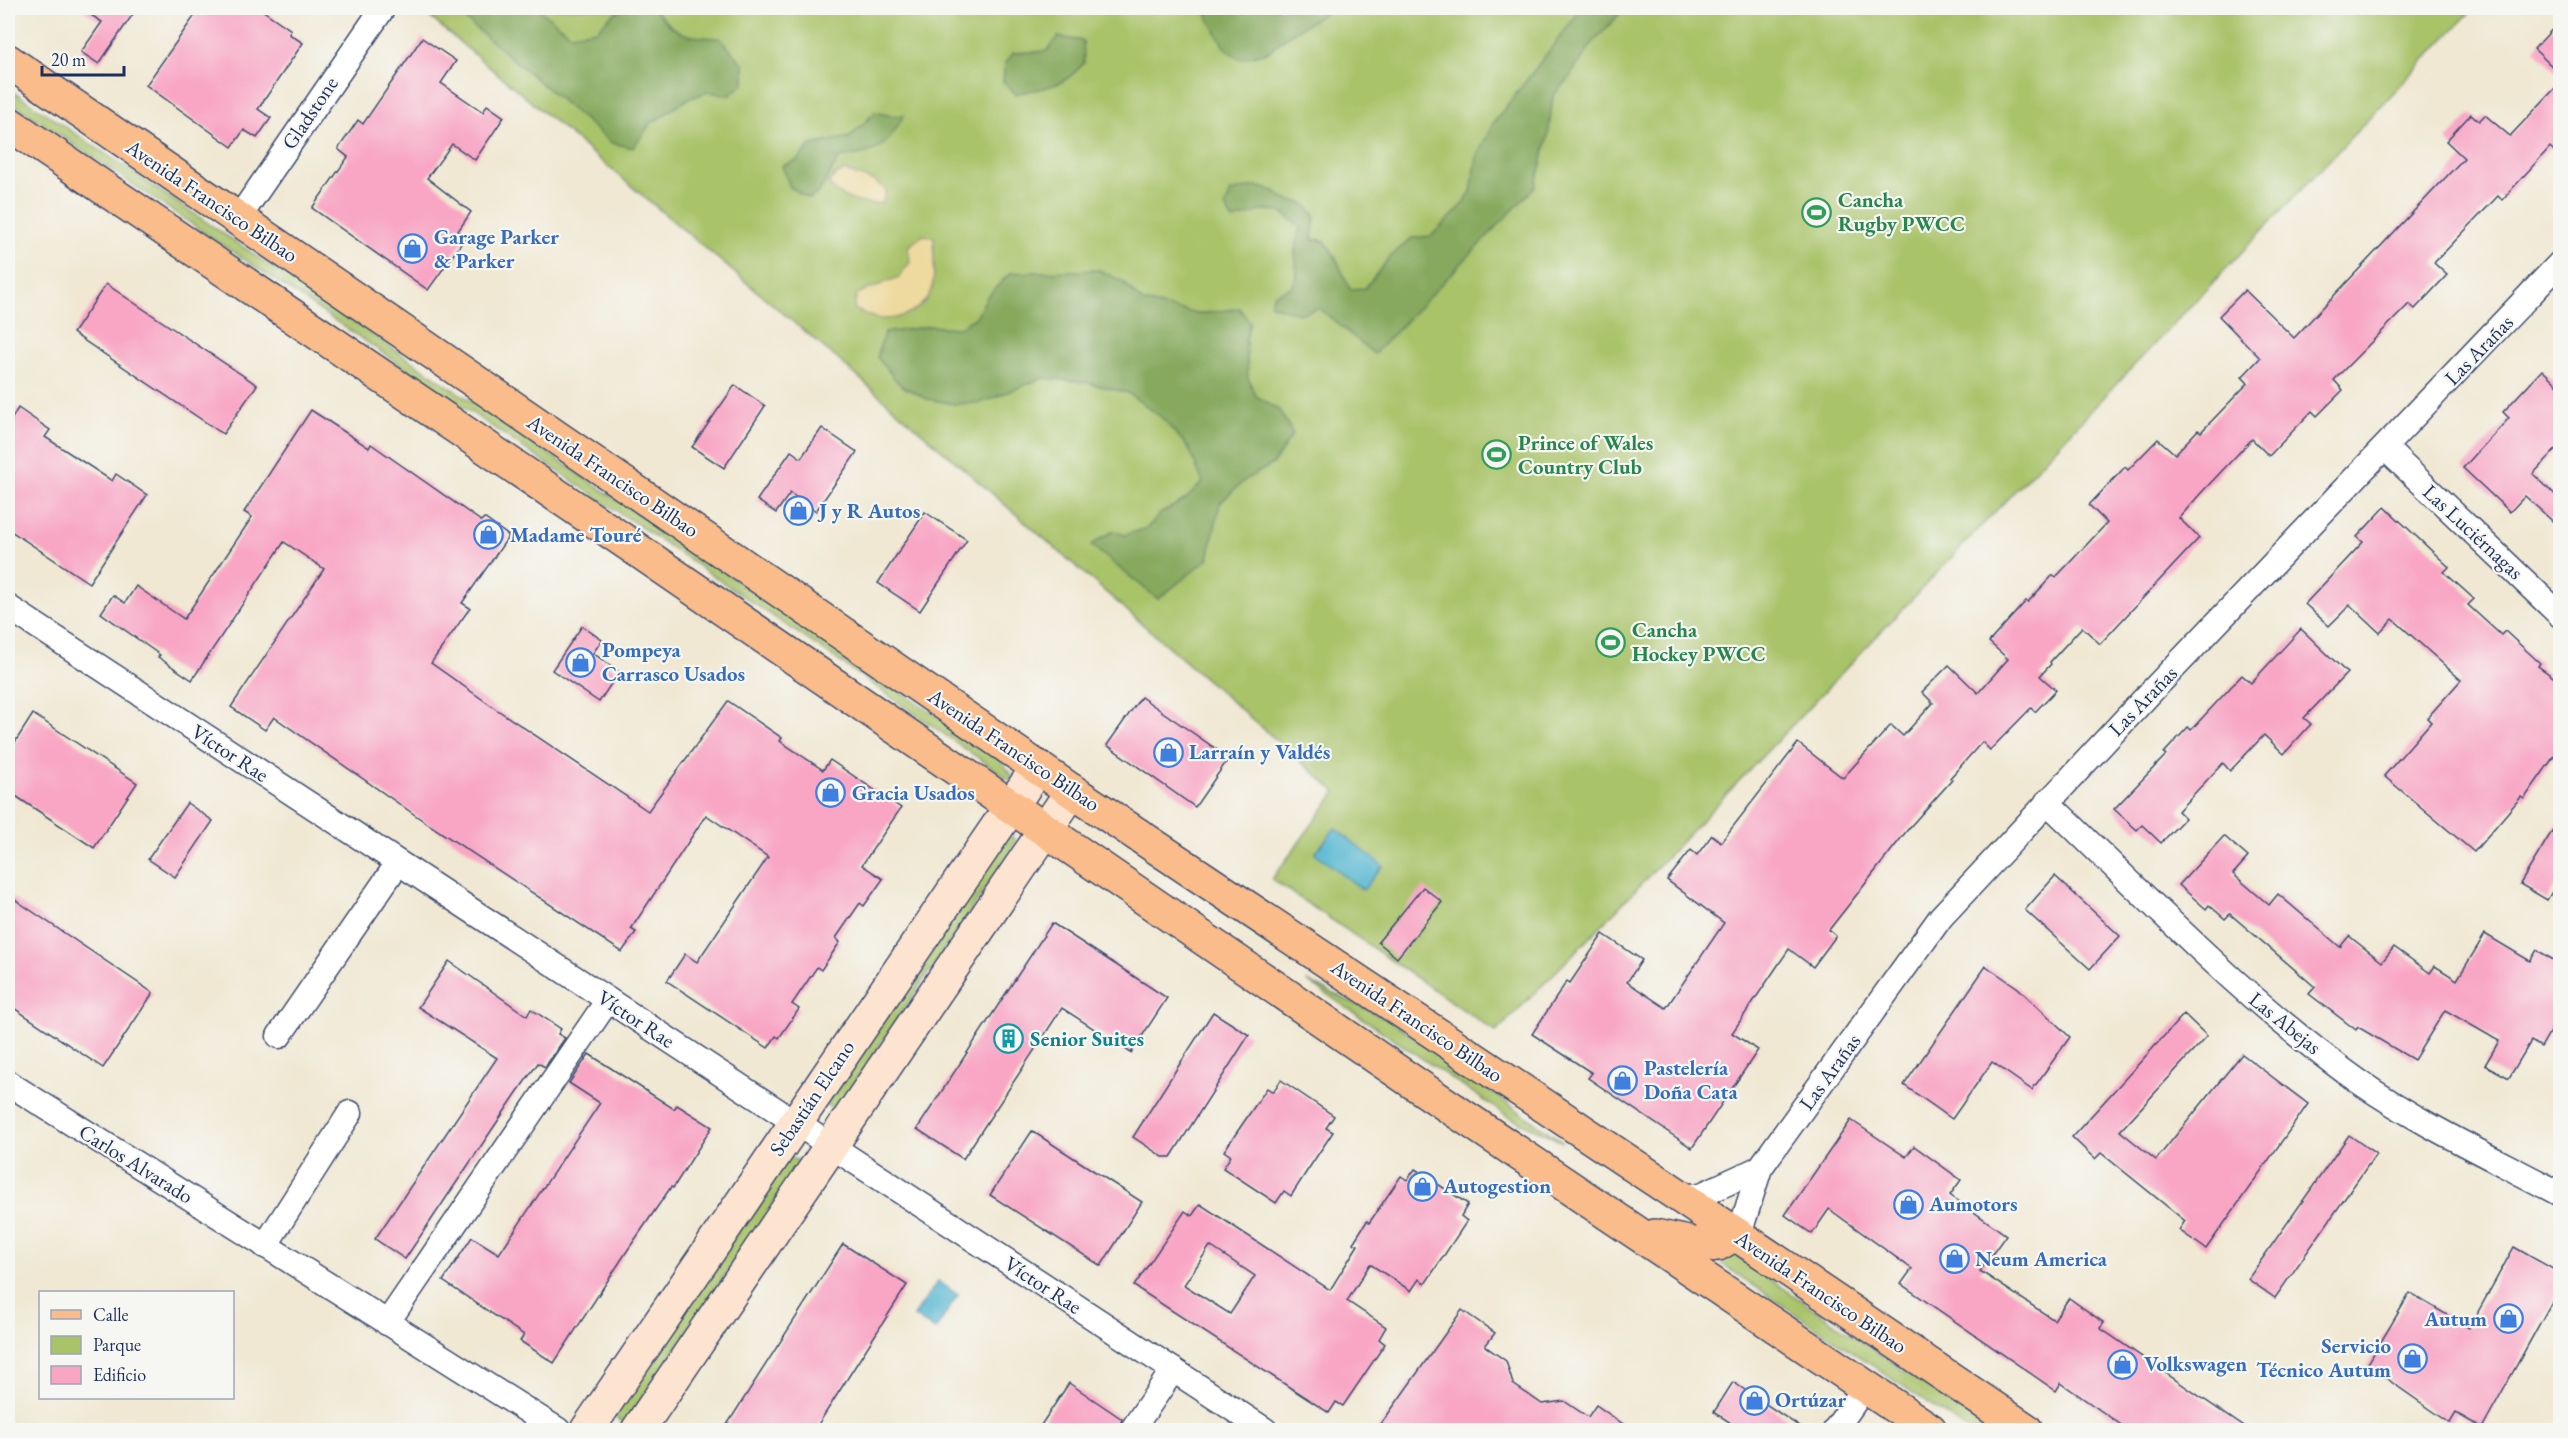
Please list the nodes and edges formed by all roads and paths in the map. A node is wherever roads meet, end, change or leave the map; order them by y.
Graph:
1 (383, 8) edge
2 (8, 61) edge
3 (8, 123) edge
4 (238, 219) junction
5 (2560, 263) edge
6 (2385, 448) junction
7 (8, 607) edge
8 (2560, 615) edge
9 (1038, 766) junction
10 (1072, 790) junction
11 (2047, 802) junction
12 (1010, 807) junction
13 (1044, 831) junction
14 (398, 863) junction
15 (608, 1000) junction
16 (279, 1036) dead end
17 (8, 1083) edge
18 (350, 1113) dead end
19 (796, 1123) junction
20 (831, 1146) junction
21 (1760, 1168) junction
22 (2560, 1194) edge
23 (1681, 1197) junction
24 (1632, 1230) junction
25 (1735, 1234) junction
26 (265, 1246) junction
27 (387, 1323) junction
28 (1173, 1370) junction
29 (1865, 1387) junction
30 (558, 1431) edge
31 (587, 1431) edge
32 (638, 1431) edge
33 (1132, 1431) edge
34 (1265, 1431) edge
35 (1835, 1431) edge
36 (1930, 1431) edge
37 (2025, 1431) edge

1 - 4 street, Gladstone
2 - 4 main road, Avenida Francisco Bilbao
3 - 12 main road
4 - 9 main road, Avenida Francisco Bilbao
5 - 6 street, Las Arañas
6 - 8 street, Las Luciérnagas
6 - 11 street, Las Arañas
7 - 14 street, Víctor Rae
9 - 10 main road, Avenida Francisco Bilbao
9 - 12 street, Sebastián Elcano
10 - 13 street, Sebastián Elcano
10 - 23 main road, Avenida Francisco Bilbao
11 - 21 street, Las Arañas
11 - 22 street, Las Abejas
12 - 13 main road
12 - 19 street, Sebastián Elcano
13 - 20 street, Sebastián Elcano
13 - 24 main road
14 - 15 street, Víctor Rae
14 - 16 street
15 - 19 street, Víctor Rae
15 - 27 street
17 - 26 street, Carlos Alvarado
18 - 26 street
19 - 20 street, Víctor Rae
19 - 31 street, Sebastián Elcano
20 - 28 street, Víctor Rae
20 - 32 street, Sebastián Elcano
21 - 23 street, Las Arañas
21 - 25 street, Las Arañas
23 - 25 main road, Avenida Francisco Bilbao
24 - 25 main road
24 - 29 main road
25 - 37 main road, Avenida Francisco Bilbao
26 - 27 street, Carlos Alvarado
27 - 30 street, Carlos Alvarado
28 - 33 street
28 - 34 street, Víctor Rae
29 - 35 street
29 - 36 main road

